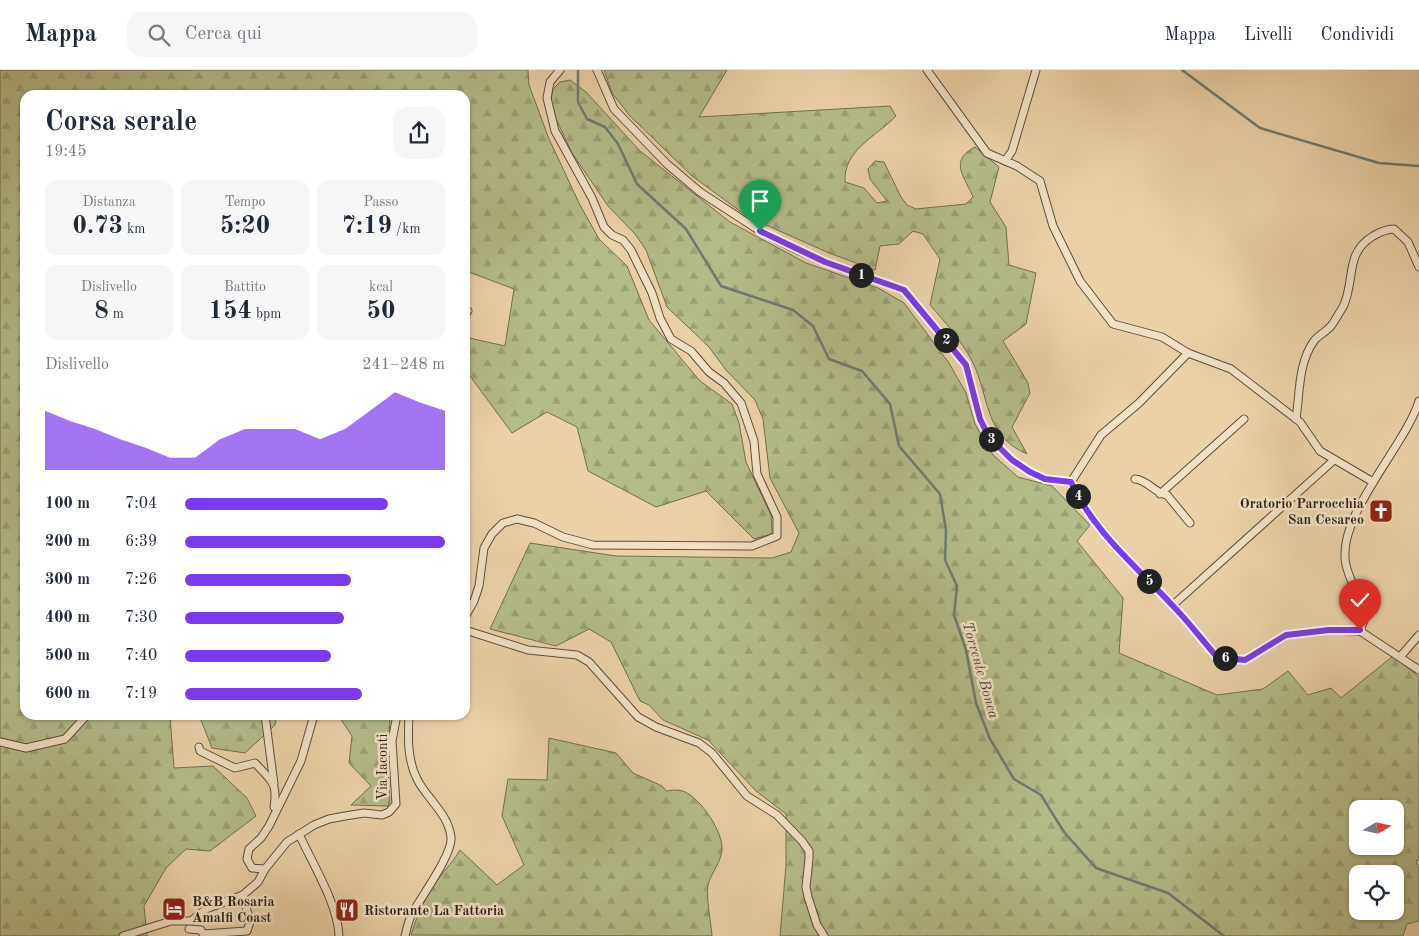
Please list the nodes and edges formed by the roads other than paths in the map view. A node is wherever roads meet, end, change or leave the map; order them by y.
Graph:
1 (560, 70) edge
2 (597, 70) edge
3 (927, 70) edge
4 (1036, 70) edge
5 (1005, 161) junction
6 (1419, 267) edge
7 (1188, 353) junction
8 (1419, 401) edge
9 (1244, 419) dead end
10 (1296, 419) junction
11 (1334, 460) junction
12 (1135, 479) dead end
13 (1071, 482) junction
14 (1373, 482) junction
15 (1160, 494) junction
16 (1190, 523) dead end
17 (1173, 605) junction
18 (470, 609) edge
19 (1360, 630) junction
20 (470, 632) edge
21 (1417, 640) edge
22 (1400, 658) junction
23 (1419, 670) edge
24 (82, 720) edge
25 (265, 720) edge
26 (313, 720) edge
27 (396, 720) edge
28 (409, 720) edge
29 (0, 742) edge
30 (199, 747) dead end
31 (274, 784) junction
32 (274, 815) junction
33 (299, 834) junction
34 (265, 869) junction
35 (243, 896) junction
36 (189, 929) dead end
37 (123, 936) edge
38 (339, 936) edge
39 (405, 936) edge
40 (824, 936) edge

1 - 18 street
2 - 13 street
3 - 5 street
4 - 5 street
5 - 7 street
6 - 10 street
7 - 10 street
7 - 13 street
8 - 14 street
9 - 15 street
10 - 11 street
11 - 14 street
11 - 17 street
12 - 15 street
13 - 17 street
14 - 19 street
15 - 16 street
17 - 19 street
19 - 22 street
20 - 40 street
21 - 22 street
22 - 23 street
24 - 29 street
25 - 31 street
26 - 32 street
27 - 33 street, Via Iaconti
28 - 39 street
30 - 31 street
31 - 32 street
32 - 34 street
33 - 34 street, Via Iaconti
33 - 38 street
34 - 35 street, Via Iaconti
35 - 36 street
35 - 37 street, Via Iaconti

